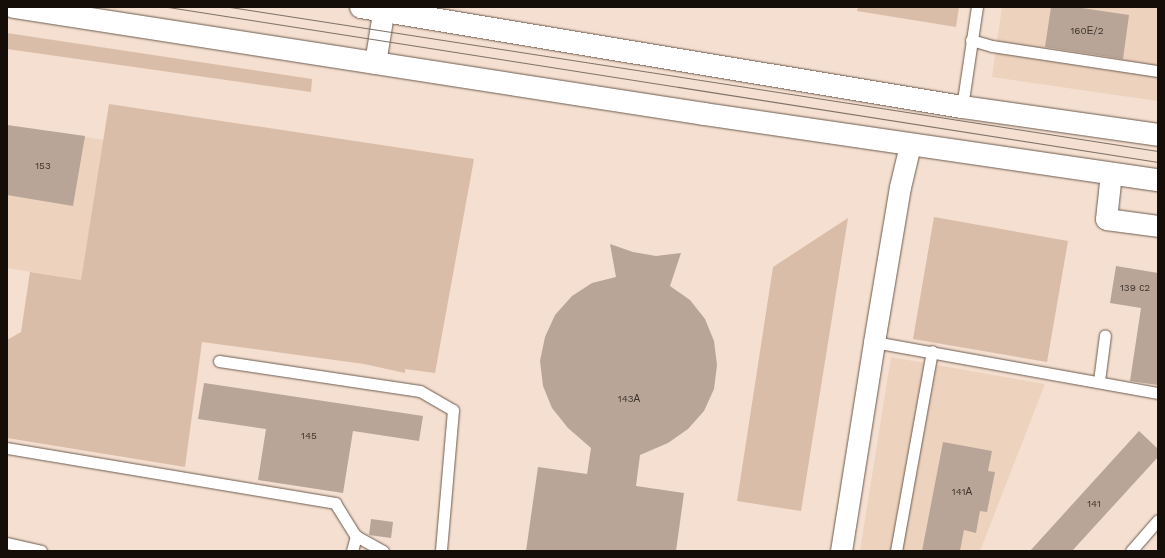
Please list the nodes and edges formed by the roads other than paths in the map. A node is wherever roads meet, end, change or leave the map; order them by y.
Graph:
1 (14, 7) edge
2 (361, 7) edge
3 (977, 7) edge
4 (383, 9) edge
5 (971, 40) junction
6 (375, 63) junction
7 (1158, 71) edge
8 (962, 107) junction
9 (1158, 135) edge
10 (910, 145) junction
11 (1111, 173) junction
12 (1157, 176) edge
13 (1158, 226) edge
14 (1105, 336) dead end
15 (874, 342) junction
16 (932, 351) junction
17 (219, 361) dead end
18 (1099, 382) junction
19 (1158, 393) edge
20 (7, 448) edge
21 (1158, 520) edge
22 (356, 536) junction
23 (7, 543) edge
24 (41, 551) edge
25 (352, 551) edge
26 (382, 551) edge
27 (441, 551) edge
28 (841, 551) edge
29 (896, 551) edge
30 (1131, 551) edge

1 - 6 highway
2 - 4 highway
3 - 5 lane
4 - 6 street
4 - 8 highway
5 - 7 lane
5 - 8 lane
6 - 10 highway
8 - 9 highway
10 - 11 highway
10 - 15 street
11 - 12 highway
11 - 13 street
14 - 18 lane
15 - 16 lane
15 - 28 street
16 - 18 lane
16 - 29 lane
17 - 27 lane
18 - 19 lane
20 - 22 lane
21 - 30 lane
22 - 25 lane
22 - 26 lane
23 - 24 lane

